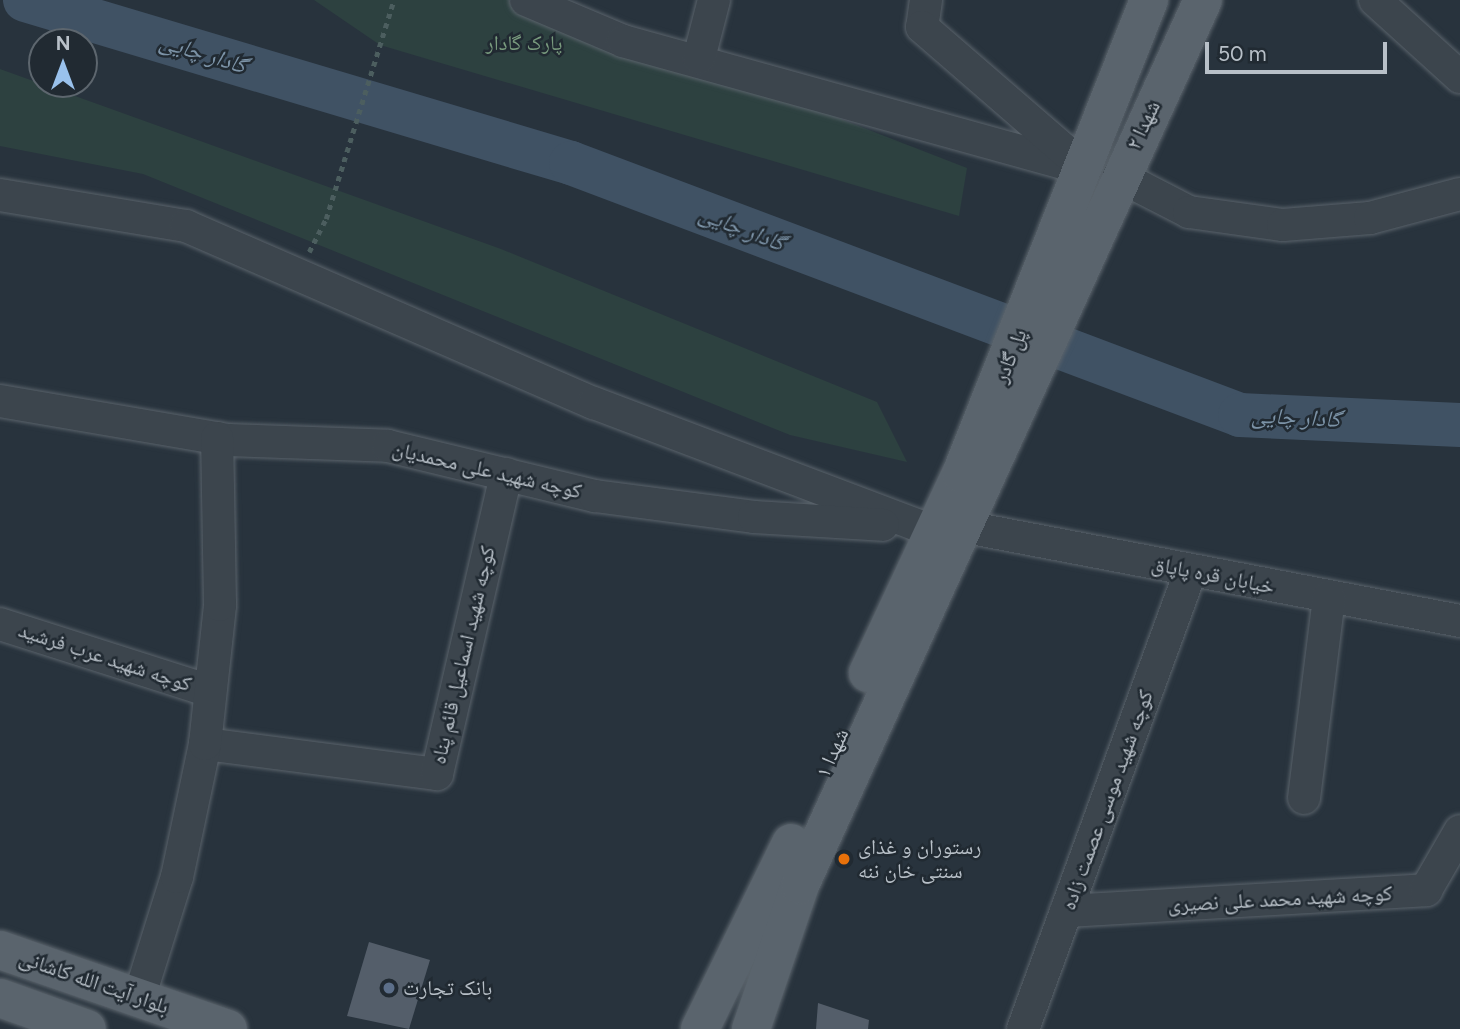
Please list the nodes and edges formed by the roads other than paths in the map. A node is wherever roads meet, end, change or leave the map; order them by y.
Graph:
1 (526, 0) edge
2 (714, 0) edge
3 (926, 0) edge
4 (1149, 0) edge
5 (1203, 0) edge
6 (1375, 0) edge
7 (699, 58) junction
8 (1460, 77) edge
9 (1102, 172) junction
10 (1460, 194) edge
11 (0, 195) edge
12 (1072, 244) joint
13 (0, 401) edge
14 (217, 438) junction
15 (506, 474) junction
16 (974, 479) joint
17 (949, 529) junction
18 (1191, 571) junction
19 (1329, 597) junction
20 (1460, 621) edge
21 (0, 624) edge
22 (211, 691) junction
23 (205, 744) junction
24 (1304, 798) dead end
25 (1460, 831) edge
26 (1066, 911) junction
27 (0, 950) edge
28 (0, 998) edge
29 (139, 998) junction
30 (757, 1019) edge
31 (703, 1026) edge
32 (87, 1029) edge
33 (229, 1029) edge
34 (1023, 1029) edge

1 - 7 street
2 - 7 street
3 - 9 street
4 - 9 main road, شهدا ۲
5 - 9 main road, شهدا ۲
6 - 8 street
7 - 9 street
9 - 10 street
9 - 12 main road, شهدا ۲
11 - 17 street
12 - 16 main road, پل گادر
13 - 14 street, کوچه شهید علی محمدیان
14 - 15 street, کوچه شهید علی محمدیان
14 - 22 street
15 - 17 street, کوچه شهید علی محمدیان
15 - 23 street, کوچه شهید اسماعیل قائم پناه
16 - 17 main road, شهدا ۱
17 - 18 street, خیابان قره پاپاق
17 - 30 main road, شهدا ۱
17 - 31 main road, شهدا ۱
18 - 19 street, خیابان قره پاپاق
18 - 26 street, کوچه شهید موسی عصمت زاده
19 - 20 street, خیابان قره پاپاق
19 - 24 street
21 - 22 street, کوچه شهید عرب فرشید
22 - 23 street
23 - 29 street
25 - 26 street, کوچه شهید محمد علی نصیری
26 - 34 street, کوچه شهید موسی عصمت زاده
27 - 29 main road, بلوار آیت الله کاشانی
28 - 32 main road
29 - 33 main road, بلوار آیت الله کاشانی

